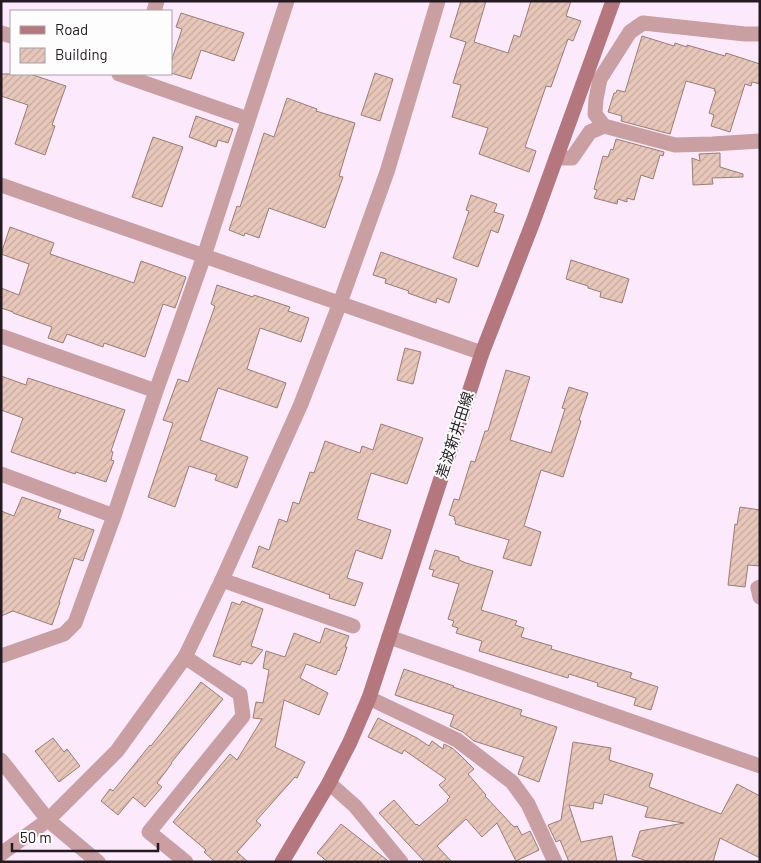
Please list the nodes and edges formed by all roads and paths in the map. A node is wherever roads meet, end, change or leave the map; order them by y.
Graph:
1 (287, 1) edge
2 (438, 1) edge
3 (613, 1) edge
4 (760, 34) edge
5 (129, 75) edge
6 (593, 76) junction
7 (248, 119) junction
8 (604, 126) junction
9 (760, 141) edge
10 (556, 158) junction
11 (1, 184) edge
12 (204, 256) junction
13 (340, 303) junction
14 (1, 336) edge
15 (482, 353) junction
16 (156, 391) junction
17 (1, 474) edge
18 (114, 516) junction
19 (222, 580) junction
20 (760, 587) edge
21 (760, 598) edge
22 (353, 626) dead end
23 (389, 637) junction
24 (1, 656) edge
25 (185, 657) junction
26 (369, 698) junction
27 (1, 760) edge
28 (760, 766) edge
29 (329, 783) junction
30 (48, 820) junction
31 (1, 854) edge
32 (98, 862) edge
33 (186, 862) edge
34 (282, 862) edge
35 (401, 862) edge
36 (555, 862) edge

1 - 7 street
2 - 13 street
3 - 6 main road, 差波新井田線
4 - 6 street
5 - 7 street
6 - 8 street
6 - 10 main road, 差波新井田線
7 - 12 street
8 - 9 street
8 - 10 street
10 - 15 main road, 差波新井田線
11 - 12 street
12 - 13 street
12 - 16 street
13 - 15 street
13 - 19 street
14 - 16 street
15 - 23 main road, 差波新井田線
16 - 18 street
17 - 18 street
18 - 24 street
19 - 22 street
19 - 25 street
20 - 21 street
23 - 26 main road, 差波新井田線
23 - 28 street
25 - 30 street
25 - 33 street
26 - 29 main road, 差波新井田線
26 - 36 street
27 - 30 street
29 - 34 main road, 差波新井田線
29 - 35 street
30 - 31 street
30 - 32 street

